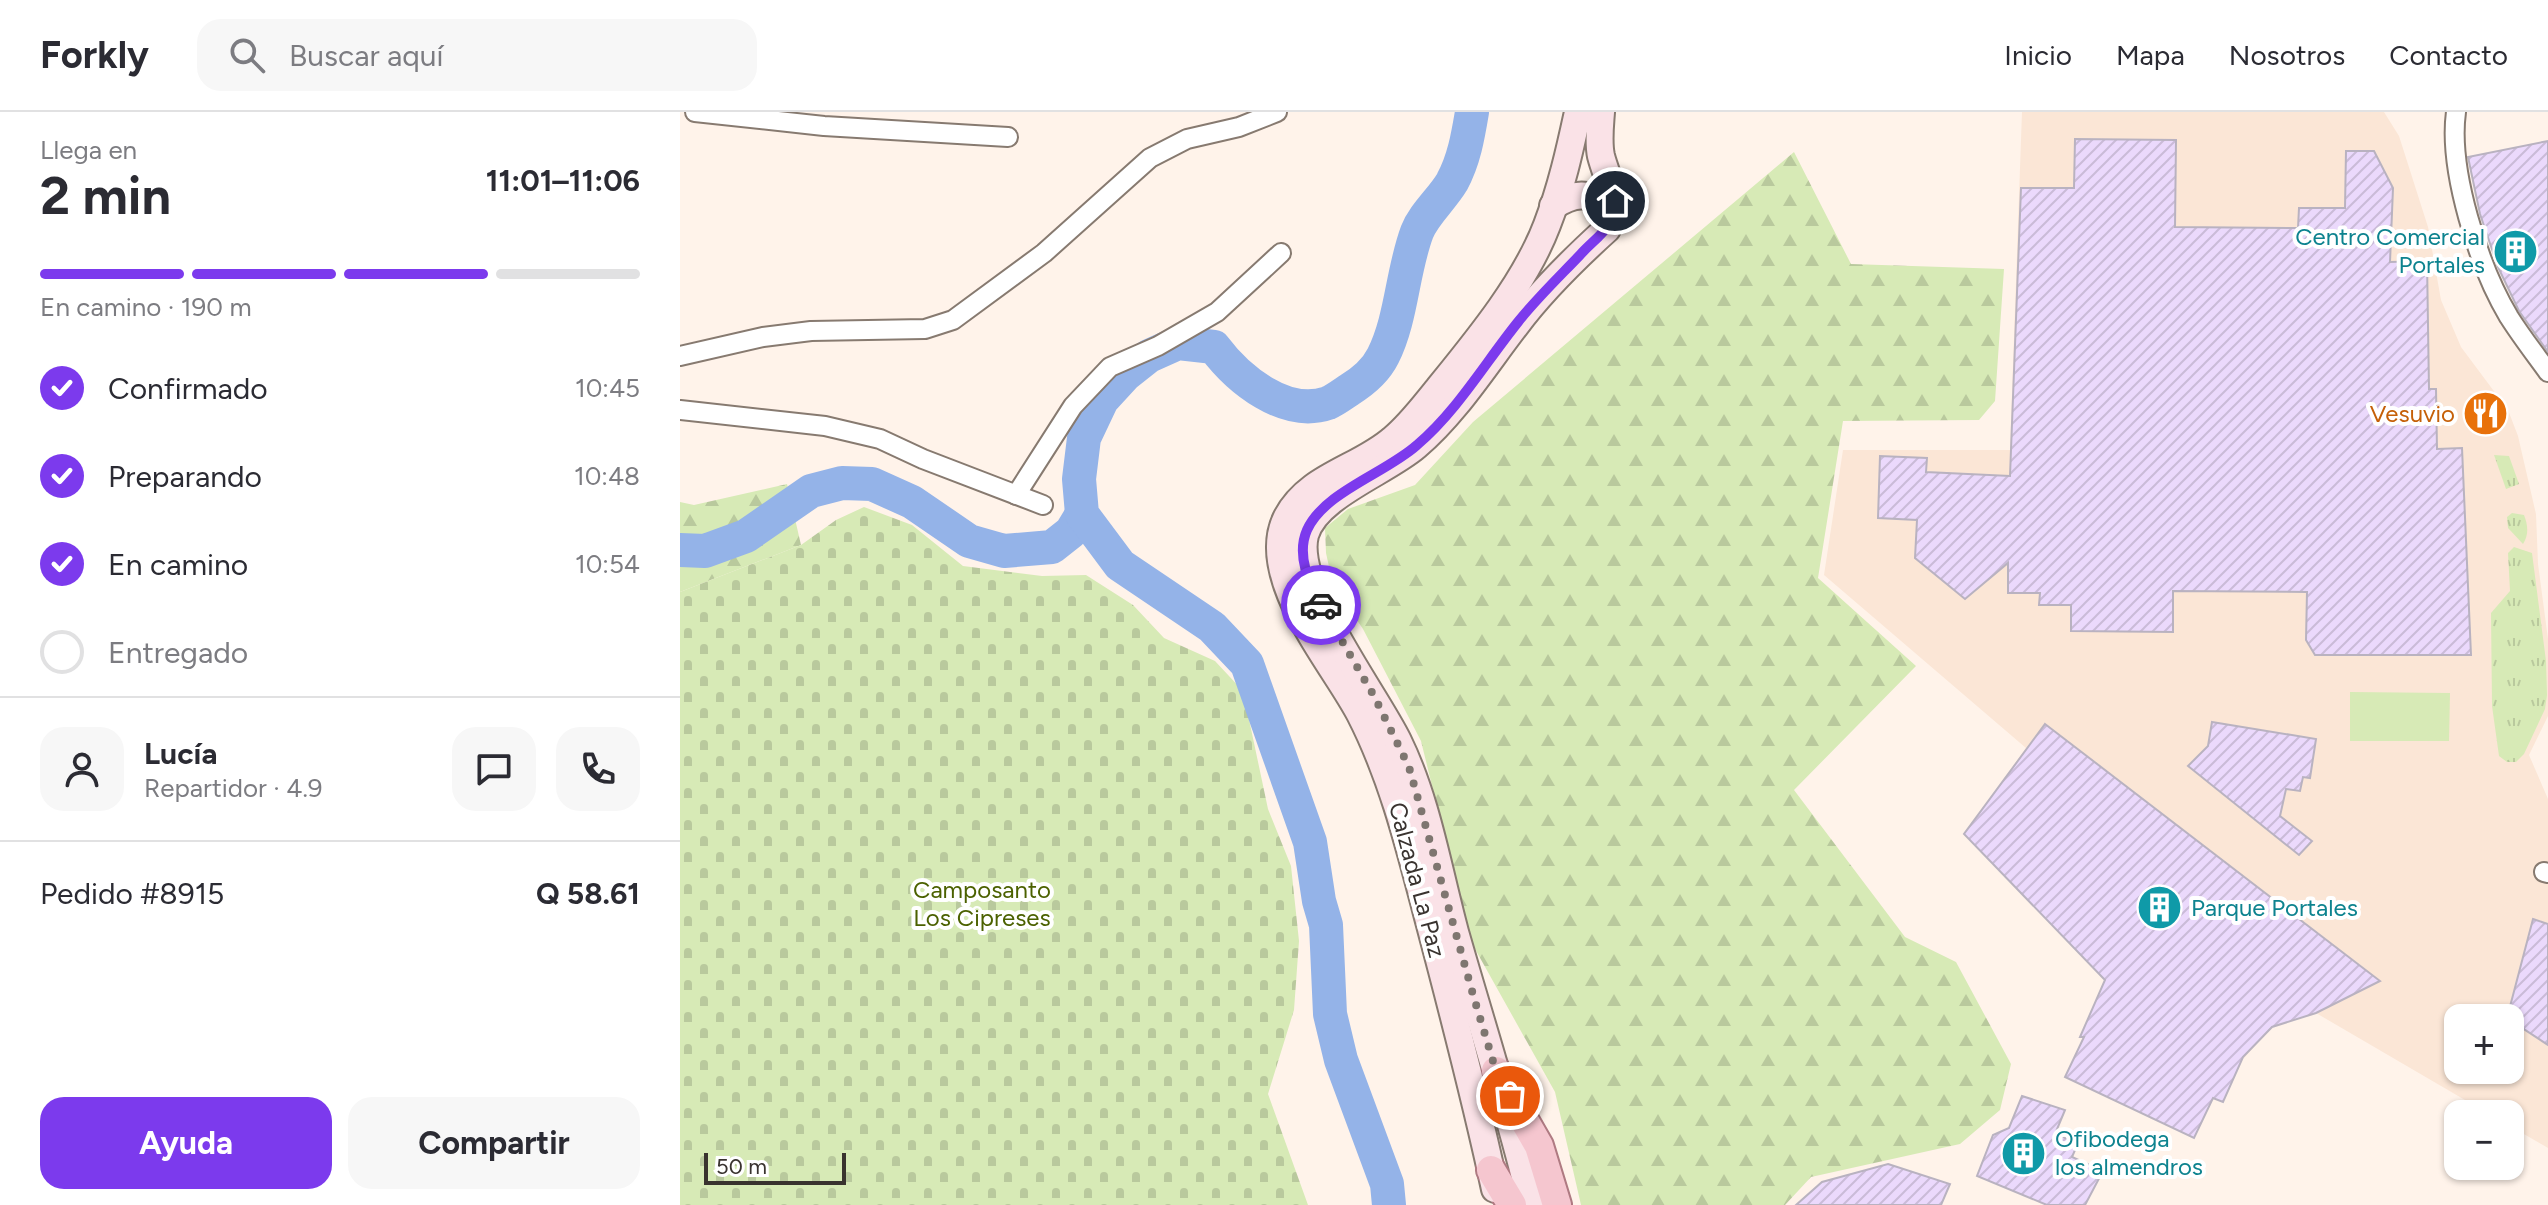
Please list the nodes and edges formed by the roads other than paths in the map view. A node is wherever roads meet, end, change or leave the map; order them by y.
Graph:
1 (695, 112) edge
2 (1277, 112) edge
3 (1578, 112) edge
4 (1601, 112) edge
5 (2456, 112) edge
6 (1008, 137) dead end
7 (1553, 206) junction
8 (1613, 219) junction
9 (1281, 253) dead end
10 (680, 356) edge
11 (2548, 372) edge
12 (680, 410) edge
13 (1016, 495) junction
14 (1043, 505) dead end
15 (1496, 1071) junction
16 (1491, 1170) junction
17 (1498, 1205) edge
18 (1512, 1205) edge
19 (1532, 1205) edge
20 (1557, 1205) edge

1 - 6 street
2 - 10 street
3 - 7 main road, Calzada La Paz
4 - 8 main road
5 - 11 street
7 - 8 main road
7 - 16 main road, Calzada La Paz
8 - 15 main road, Calzada La Paz
9 - 13 street
12 - 13 street
13 - 14 street
15 - 19 main road, Calzada La Paz
15 - 20 main road
16 - 17 main road, Calzada La Paz
16 - 18 main road

